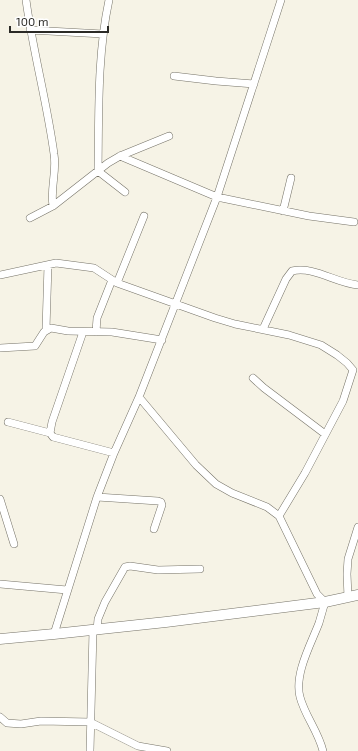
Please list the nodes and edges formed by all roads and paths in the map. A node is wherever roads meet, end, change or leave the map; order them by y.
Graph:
1 (26, 0) edge
2 (109, 0) edge
3 (281, 0) edge
4 (30, 30) junction
5 (103, 34) junction
6 (174, 76) dead end
7 (254, 84) junction
8 (169, 136) dead end
9 (120, 156) junction
10 (98, 171) junction
11 (291, 178) dead end
12 (125, 192) dead end
13 (217, 197) junction
14 (53, 206) junction
15 (283, 211) junction
16 (144, 216) dead end
17 (30, 218) dead end
18 (354, 222) dead end
19 (48, 265) junction
20 (0, 275) edge
21 (114, 282) junction
22 (358, 285) edge
23 (176, 304) junction
24 (263, 329) junction
25 (46, 330) junction
26 (83, 332) junction
27 (96, 332) junction
28 (162, 340) junction
29 (0, 348) edge
30 (253, 378) dead end
31 (139, 397) junction
32 (8, 422) dead end
33 (50, 433) junction
34 (325, 434) junction
35 (114, 453) junction
36 (96, 497) junction
37 (0, 499) edge
38 (279, 516) junction
39 (358, 528) edge
40 (154, 529) dead end
41 (14, 544) dead end
42 (200, 569) dead end
43 (0, 584) edge
44 (67, 590) junction
45 (353, 596) edge
46 (324, 602) junction
47 (95, 630) junction
48 (54, 634) junction
49 (0, 639) edge
50 (0, 718) edge
51 (90, 722) junction
52 (90, 751) edge
53 (166, 751) edge
54 (323, 751) edge

1 - 4 street
2 - 5 street
3 - 7 street
4 - 5 street
4 - 14 street
5 - 10 street
6 - 7 street
7 - 13 street
8 - 9 street
9 - 10 street
9 - 13 street
10 - 12 street
10 - 14 street
11 - 15 street
13 - 15 street
13 - 23 street
14 - 17 street
15 - 18 street
16 - 21 street
19 - 20 street
19 - 21 street
19 - 25 street
21 - 23 street
21 - 27 street
22 - 24 street
23 - 24 street
23 - 28 street
24 - 34 street
25 - 26 street
25 - 29 street
26 - 27 street
26 - 33 street
27 - 28 street
28 - 31 street
30 - 34 street
31 - 35 street
31 - 38 street
32 - 33 street
33 - 35 street
34 - 38 street
35 - 36 street
36 - 40 street
36 - 44 street
37 - 41 street
38 - 46 street
39 - 45 street
42 - 47 street
43 - 44 street
44 - 48 street
45 - 46 street
46 - 47 street
46 - 54 street
47 - 48 street
47 - 51 street
48 - 49 street
50 - 51 street
51 - 52 street
51 - 53 street

